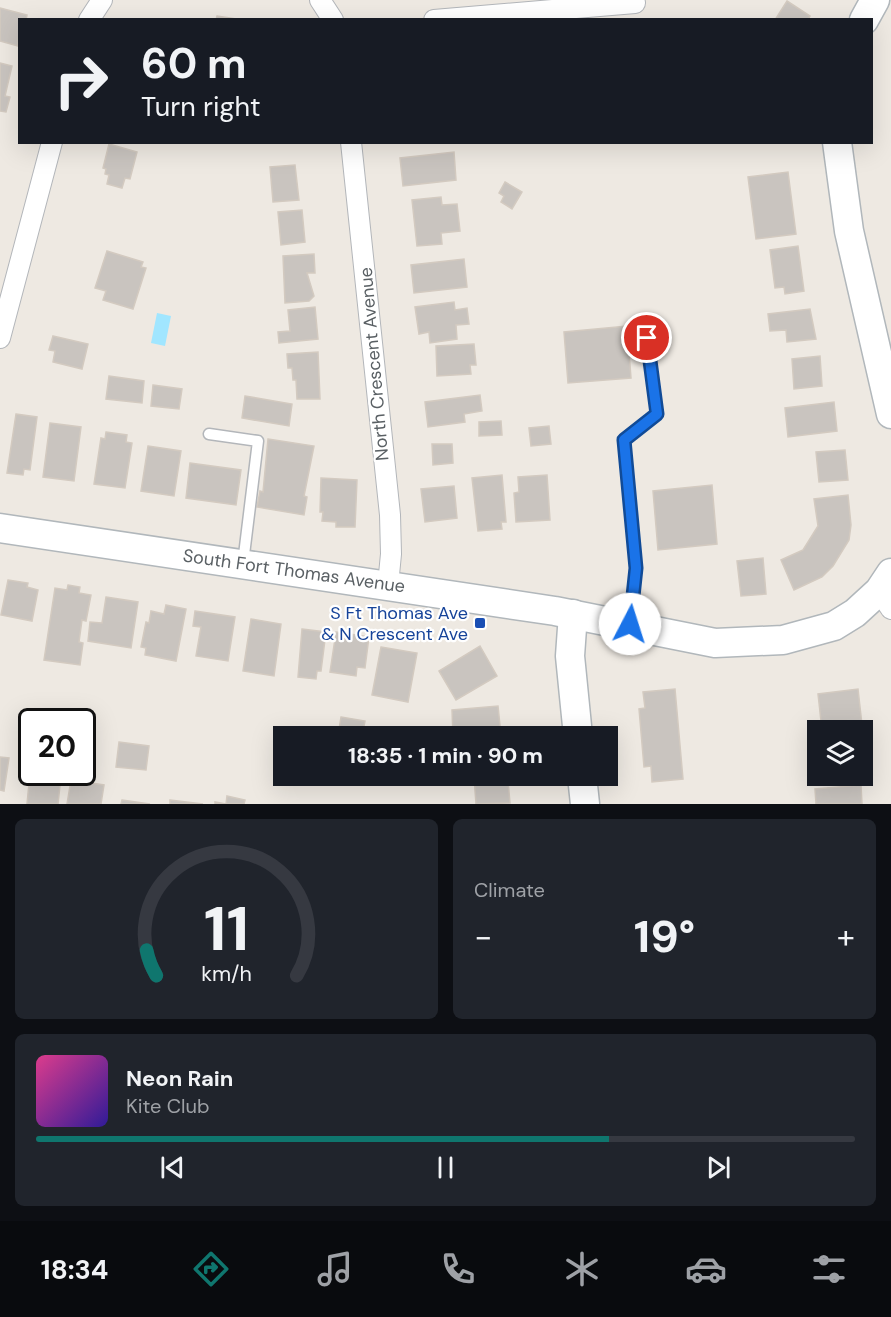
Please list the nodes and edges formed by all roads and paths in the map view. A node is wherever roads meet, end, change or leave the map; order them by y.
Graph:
1 (102, 0) edge
2 (320, 0) edge
3 (875, 0) edge
4 (635, 3) dead end
5 (90, 18) edge
6 (332, 18) edge
7 (458, 18) edge
8 (865, 18) edge
9 (51, 144) edge
10 (351, 144) edge
11 (837, 144) edge
12 (0, 338) edge
13 (647, 338) dead end
14 (891, 414) edge
15 (209, 434) dead end
16 (0, 528) edge
17 (243, 563) junction
18 (388, 585) junction
19 (887, 591) edge
20 (573, 614) junction
21 (630, 624) junction
22 (577, 726) edge
23 (583, 786) edge
24 (585, 804) edge

1 - 5 street
2 - 6 street
3 - 8 main road
4 - 7 street
9 - 12 street
10 - 18 street, North Crescent Avenue
11 - 14 main road
13 - 21 lane
15 - 17 lane
16 - 17 main road, South Fort Thomas Avenue
17 - 18 main road, South Fort Thomas Avenue
18 - 20 main road, South Fort Thomas Avenue
19 - 21 main road, South Fort Thomas Avenue
20 - 21 main road, South Fort Thomas Avenue
20 - 22 main road
23 - 24 main road

